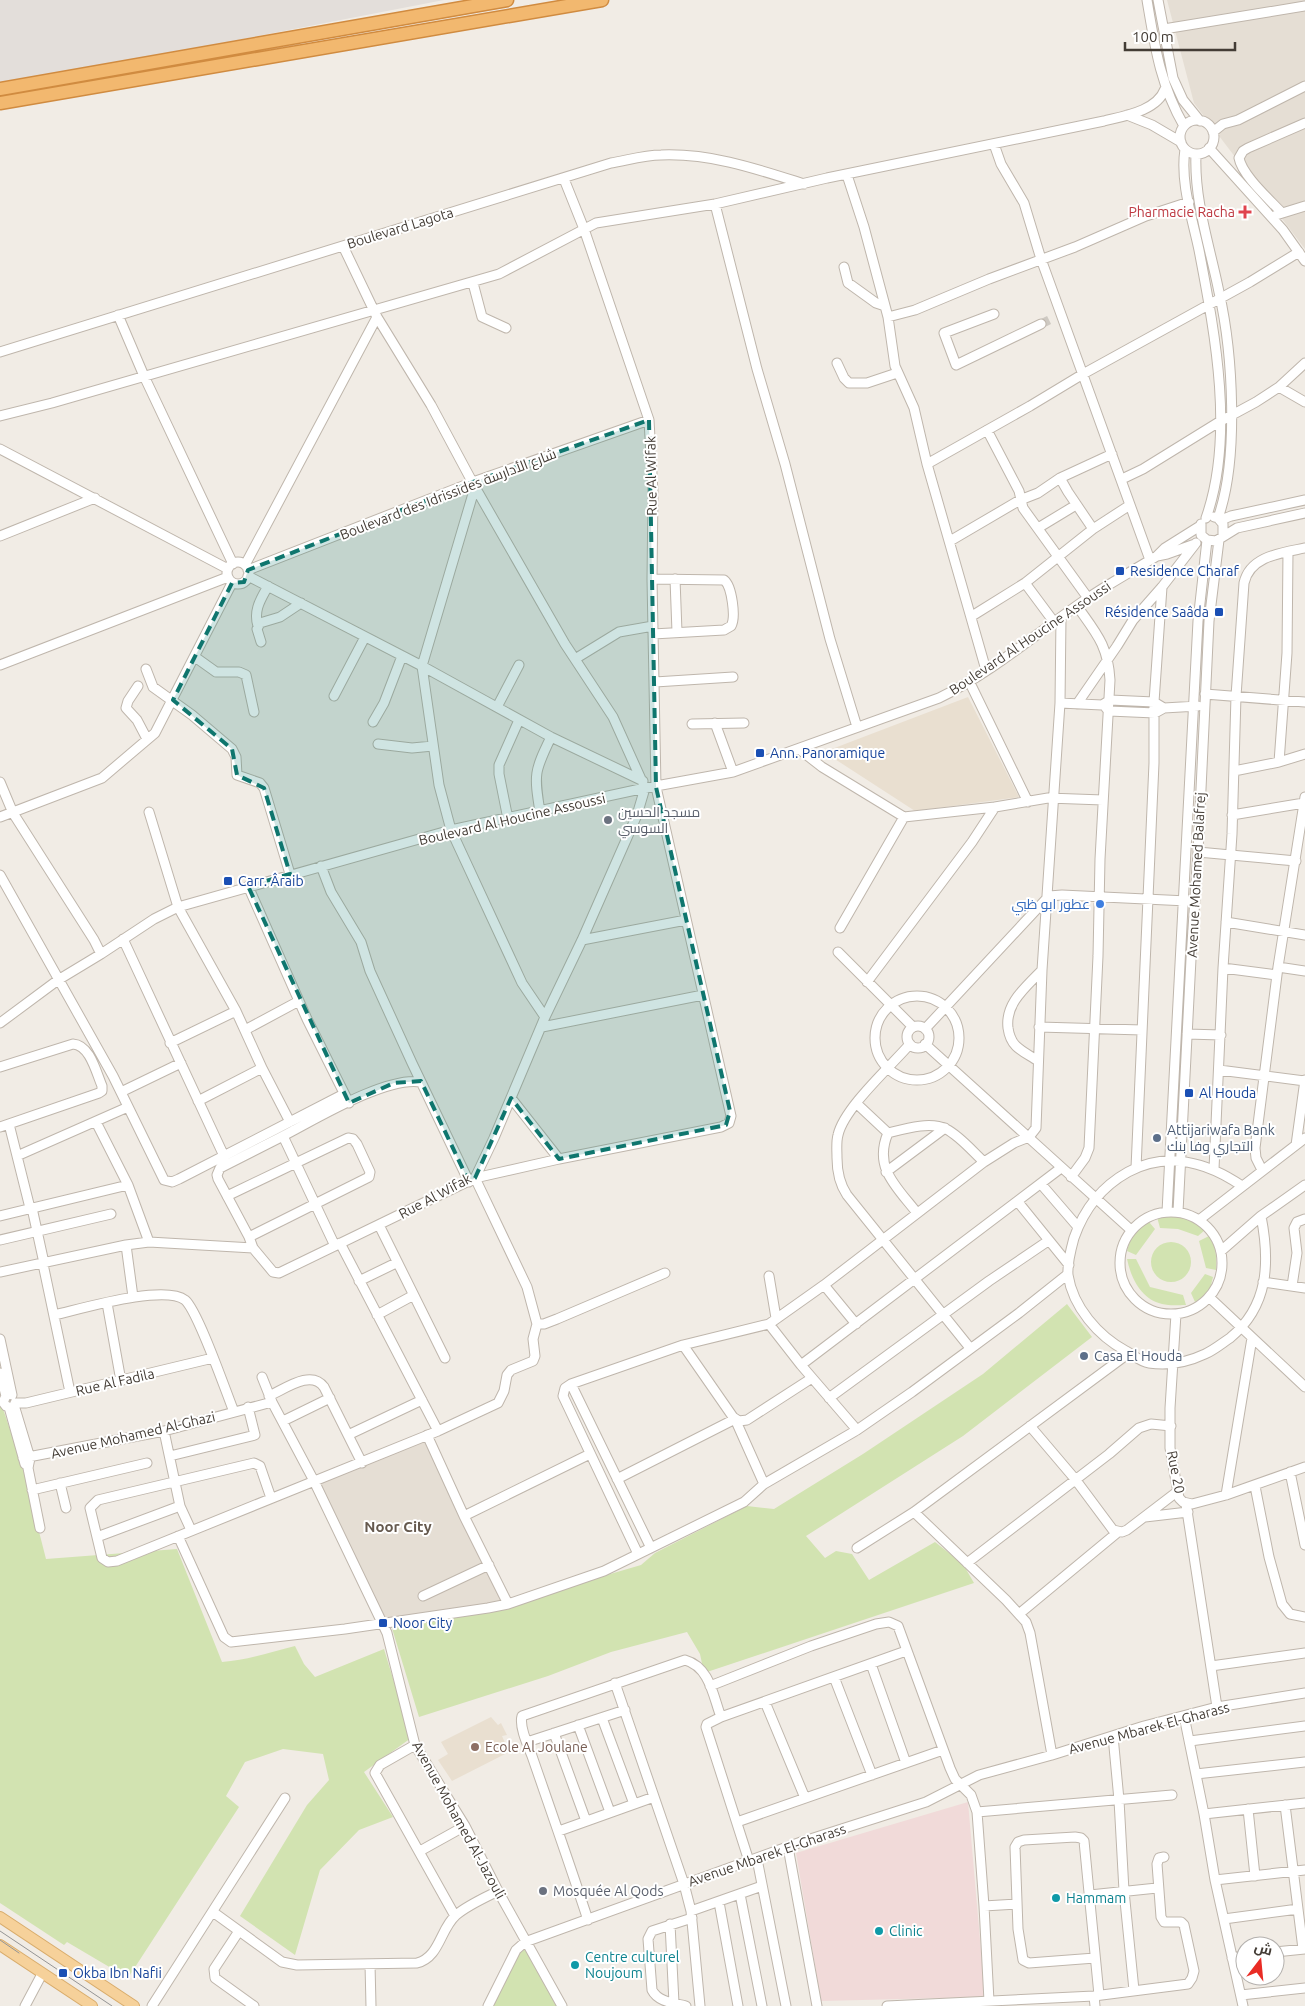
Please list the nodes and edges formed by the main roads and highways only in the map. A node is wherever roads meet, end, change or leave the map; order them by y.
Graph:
1 (507, 0) edge
2 (602, 0) edge
3 (0, 89) edge
4 (0, 103) edge
5 (0, 1917) edge
6 (0, 1945) edge
7 (92, 2006) edge
8 (134, 2006) edge

1 - 3 highway
2 - 4 highway
5 - 8 main road
6 - 7 main road

